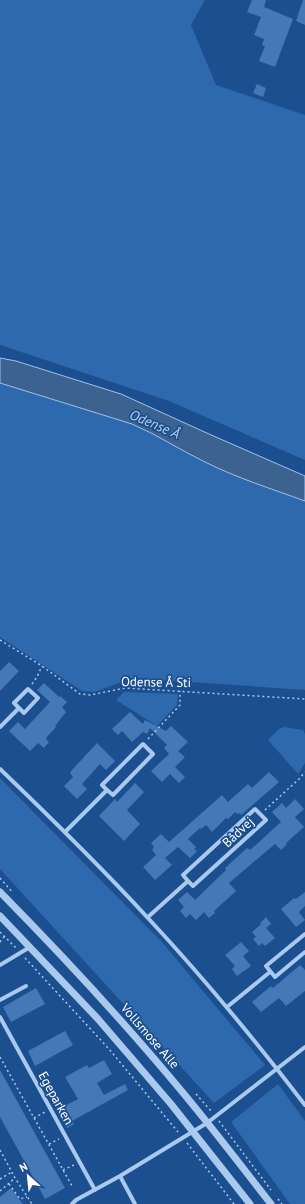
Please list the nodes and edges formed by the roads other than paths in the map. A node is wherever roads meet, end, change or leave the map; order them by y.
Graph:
1 (18, 708) junction
2 (0, 727) edge
3 (0, 768) edge
4 (107, 790) junction
5 (66, 832) junction
6 (188, 880) junction
7 (0, 892) edge
8 (0, 916) edge
9 (148, 917) junction
10 (305, 934) edge
11 (31, 947) junction
12 (305, 952) edge
13 (0, 964) edge
14 (270, 972) junction
15 (26, 986) dead end
16 (0, 1000) edge
17 (227, 1008) junction
18 (0, 1017) edge
19 (305, 1047) edge
20 (277, 1069) junction
21 (305, 1105) edge
22 (207, 1123) junction
23 (193, 1132) junction
24 (120, 1176) junction
25 (95, 1190) junction
26 (72, 1204) edge
27 (136, 1204) edge
28 (250, 1204) edge
29 (271, 1204) edge

1 - 1 street
1 - 2 street
3 - 5 street
4 - 4 street
4 - 5 street
5 - 9 street
6 - 6 street, Bådvej
6 - 9 street, Bådvej
7 - 22 street, Vollsmose Alle
8 - 11 street
9 - 17 street
10 - 14 street
11 - 13 street
11 - 23 street
12 - 14 street
14 - 17 street
15 - 16 street
17 - 20 street
18 - 25 street, Egeparken
19 - 20 street
20 - 21 street
20 - 22 street
22 - 23 street
22 - 29 street, Vollsmose Alle
23 - 24 street
23 - 28 street
24 - 25 street
24 - 27 street
25 - 26 street

